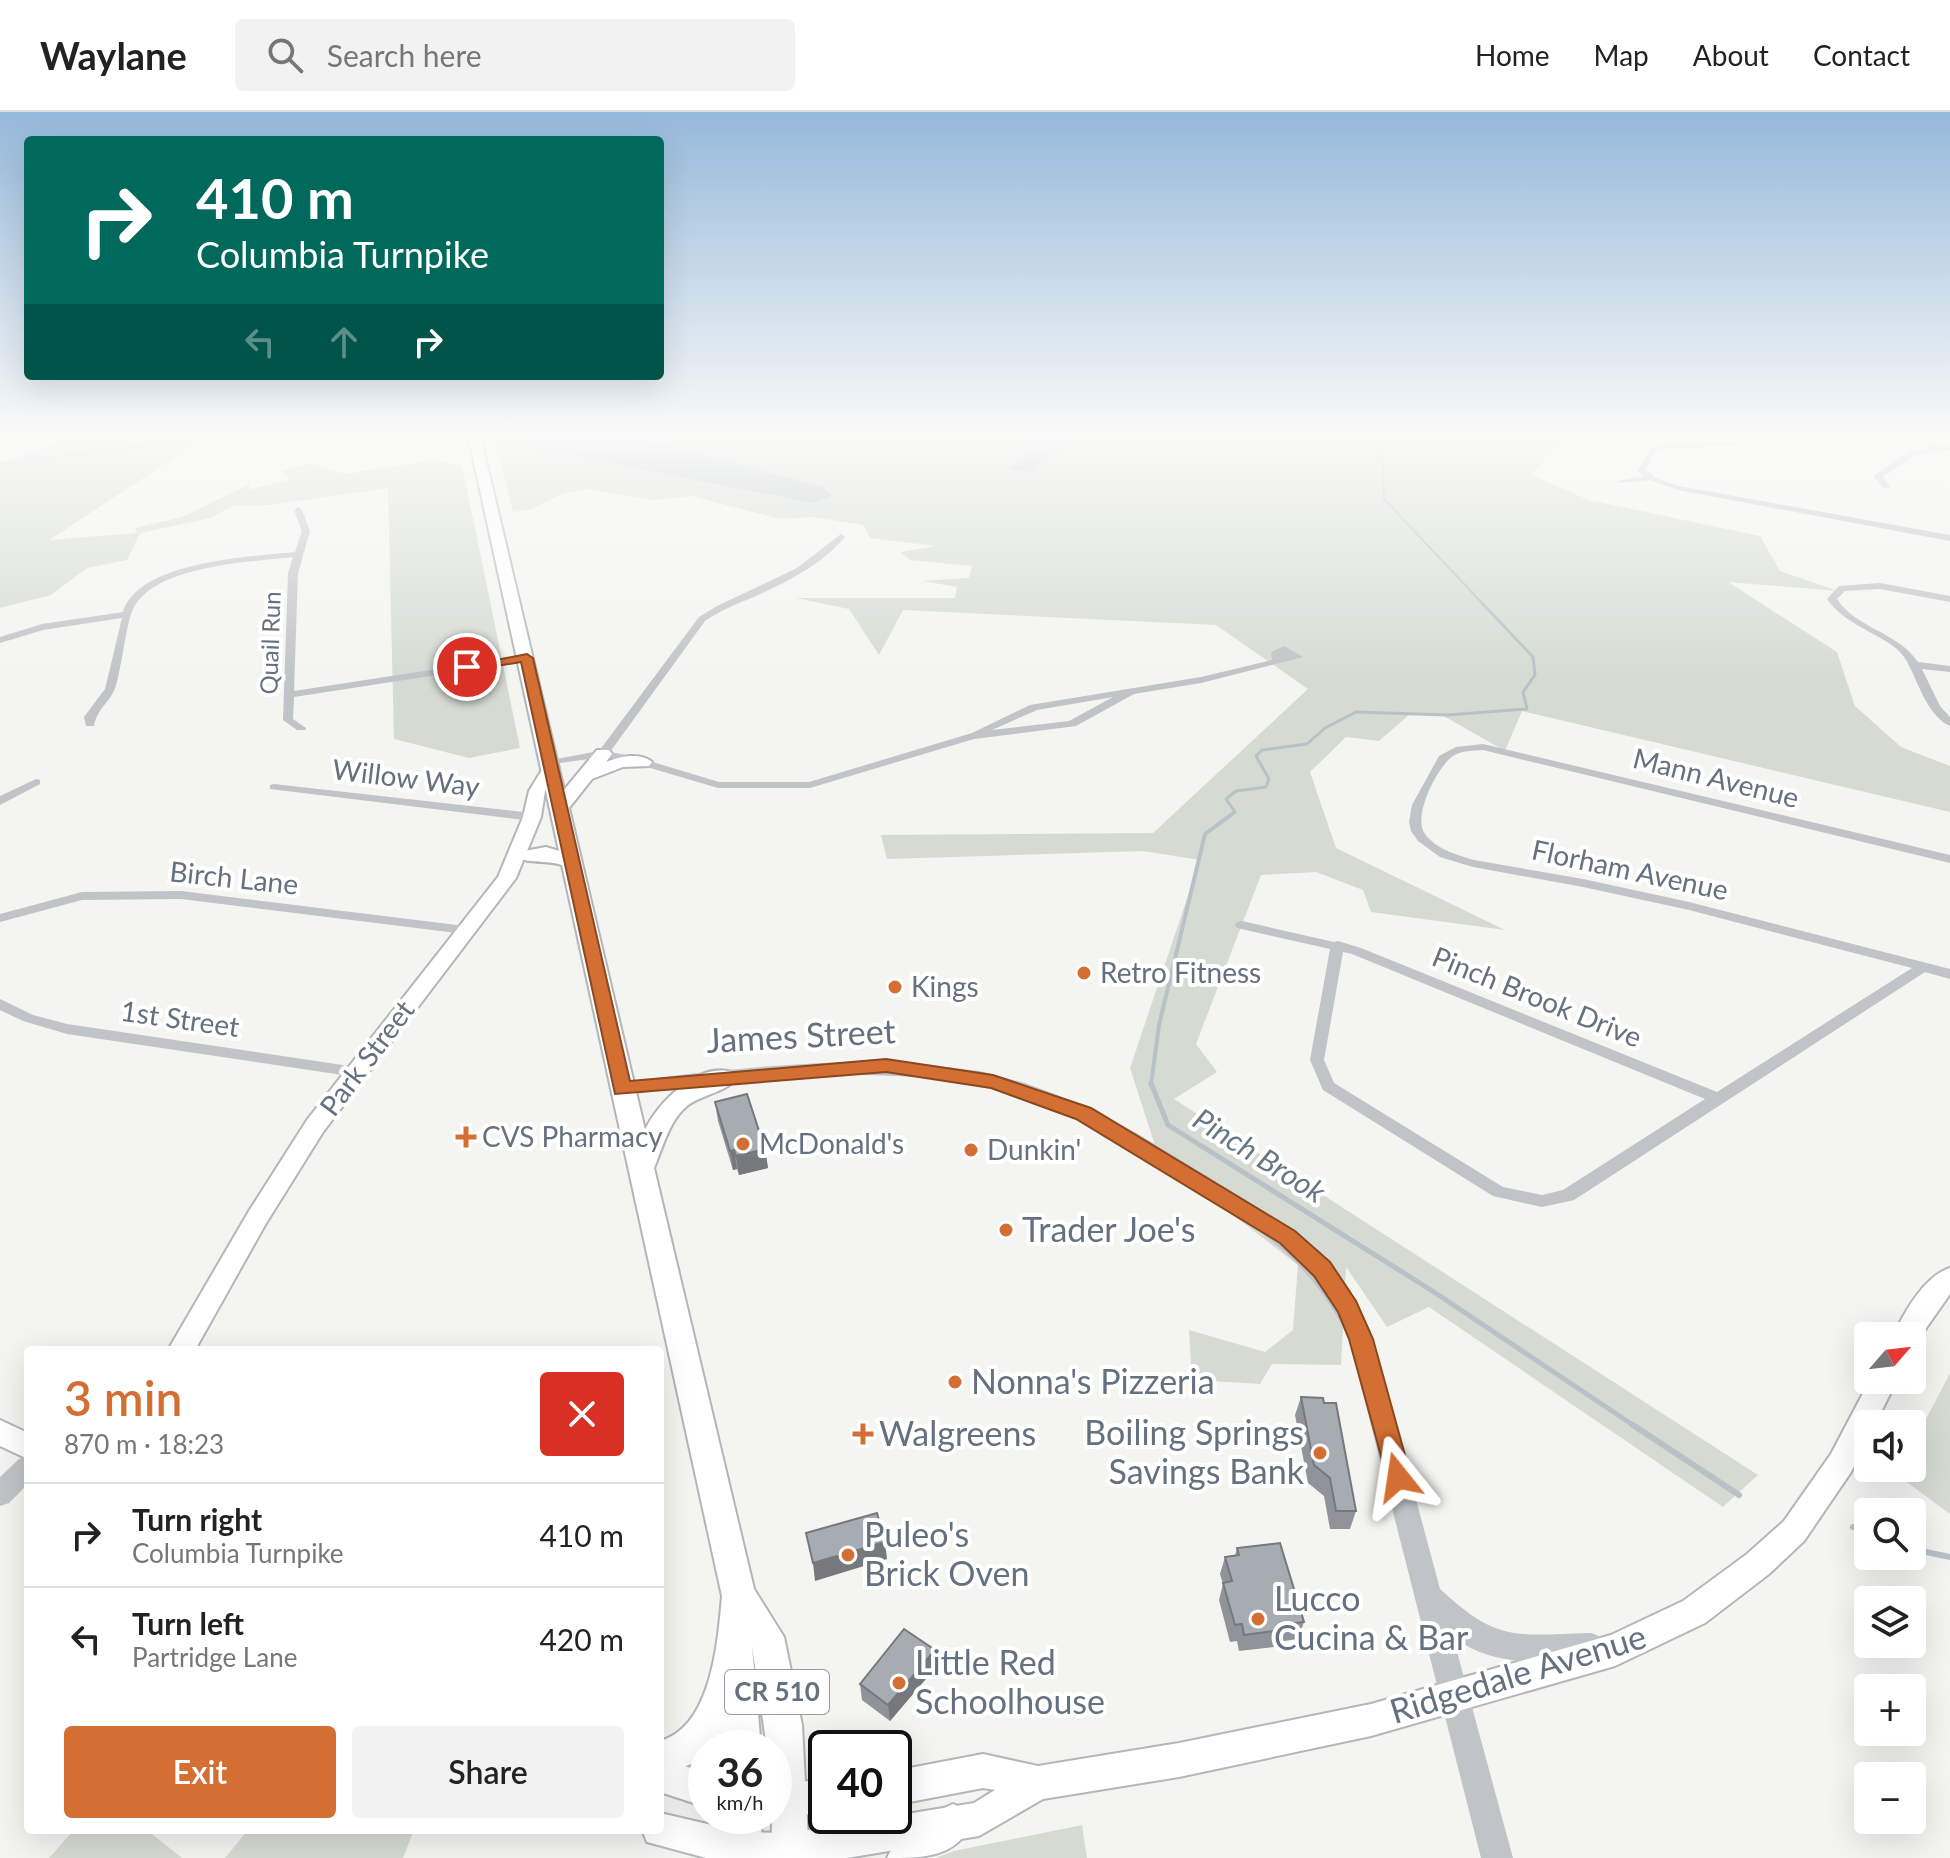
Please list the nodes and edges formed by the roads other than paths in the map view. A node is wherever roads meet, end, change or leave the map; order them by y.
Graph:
1 (300, 516) edge
2 (493, 516) edge
3 (1833, 516) edge
4 (841, 537) dead end
5 (1950, 538) edge
6 (299, 554) junction
7 (1950, 599) edge
8 (128, 614) junction
9 (0, 640) edge
10 (527, 658) junction
11 (1277, 661) dead end
12 (1913, 665) junction
13 (1950, 669) edge
14 (1129, 693) junction
15 (289, 695) junction
16 (1950, 723) edge
17 (90, 724) dead end
18 (301, 728) dead end
19 (973, 736) junction
20 (1470, 747) joint
21 (605, 750) junction
22 (549, 761) junction
23 (643, 762) junction
24 (583, 777) junction
25 (817, 781) junction
26 (36, 782) dead end
27 (274, 787) dead end
28 (0, 801) edge
29 (560, 807) junction
30 (532, 817) junction
31 (1950, 859) edge
32 (572, 862) junction
33 (519, 863) junction
34 (0, 918) edge
35 (1242, 925) dead end
36 (465, 930) junction
37 (1338, 945) junction
38 (1923, 967) junction
39 (1950, 974) edge
40 (3, 1009) edge
41 (356, 1072) junction
42 (724, 1078) junction
43 (622, 1089) junction
44 (1717, 1098) junction
45 (641, 1169) junction
46 (1950, 1278) edge
47 (1915, 1322) edge
48 (183, 1346) edge
49 (1877, 1394) edge
50 (0, 1433) edge
51 (24, 1444) edge
52 (24, 1471) edge
53 (0, 1494) edge
54 (739, 1596) junction
55 (1430, 1597) junction
56 (1622, 1646) junction
57 (734, 1650) junction
58 (1455, 1696) junction
59 (741, 1730) edge
60 (664, 1758) edge
61 (664, 1776) edge
62 (1038, 1783) junction
63 (688, 1784) edge
64 (912, 1785) edge
65 (796, 1798) edge
66 (953, 1823) junction
67 (664, 1831) edge
68 (742, 1841) edge
69 (790, 1854) edge
70 (906, 1858) edge
71 (1497, 1858) edge

1 - 6 street, Quail Run
2 - 10 main road, CR 510
3 - 5 street
4 - 21 street
6 - 8 street
6 - 15 street, Quail Run
7 - 12 street
8 - 9 street
8 - 17 street
10 - 15 street
10 - 22 main road, CR 510
11 - 14 street
12 - 13 street
12 - 16 street
14 - 19 street
14 - 19 street
15 - 18 street, Quail Run
19 - 25 street
20 - 31 street, Mann Avenue
20 - 38 street, Florham Avenue
21 - 22 street
21 - 23 street
21 - 24 main road
21 - 25 street
22 - 29 main road, CR 510
22 - 30 main road
23 - 24 main road
23 - 25 street
24 - 29 main road
26 - 28 street
27 - 30 street, Willow Way
29 - 32 main road, CR 510
30 - 33 main road
32 - 33 main road
32 - 43 main road, CR 510
33 - 36 main road, Park Street
34 - 36 street, Birch Lane
35 - 37 street, Pinch Brook Drive
36 - 41 main road, Park Street
37 - 44 street, Pinch Brook Drive
37 - 44 street
38 - 39 street, Florham Avenue
38 - 44 street
40 - 41 street, 1st Street
41 - 48 main road, Park Street
42 - 43 street, James Street
42 - 45 main road
42 - 55 street, James Street
43 - 45 main road, CR 510
45 - 54 main road, CR 510
46 - 47 main road
49 - 56 main road, Ridgedale Avenue
50 - 51 main road
52 - 53 street
54 - 57 main road, CR 510
54 - 65 main road, CR 510
55 - 56 street
55 - 58 street, James Street
56 - 58 main road, Ridgedale Avenue
57 - 59 main road, CR 510
57 - 60 main road
58 - 62 main road, Ridgedale Avenue
58 - 71 street, James Street
61 - 63 main road
62 - 64 main road, Ridgedale Avenue
62 - 66 main road, Ridgedale Avenue
65 - 69 main road, CR 510
66 - 69 main road, Ridgedale Avenue
66 - 70 main road
67 - 68 main road, Ridgedale Avenue
68 - 69 main road, Ridgedale Avenue

